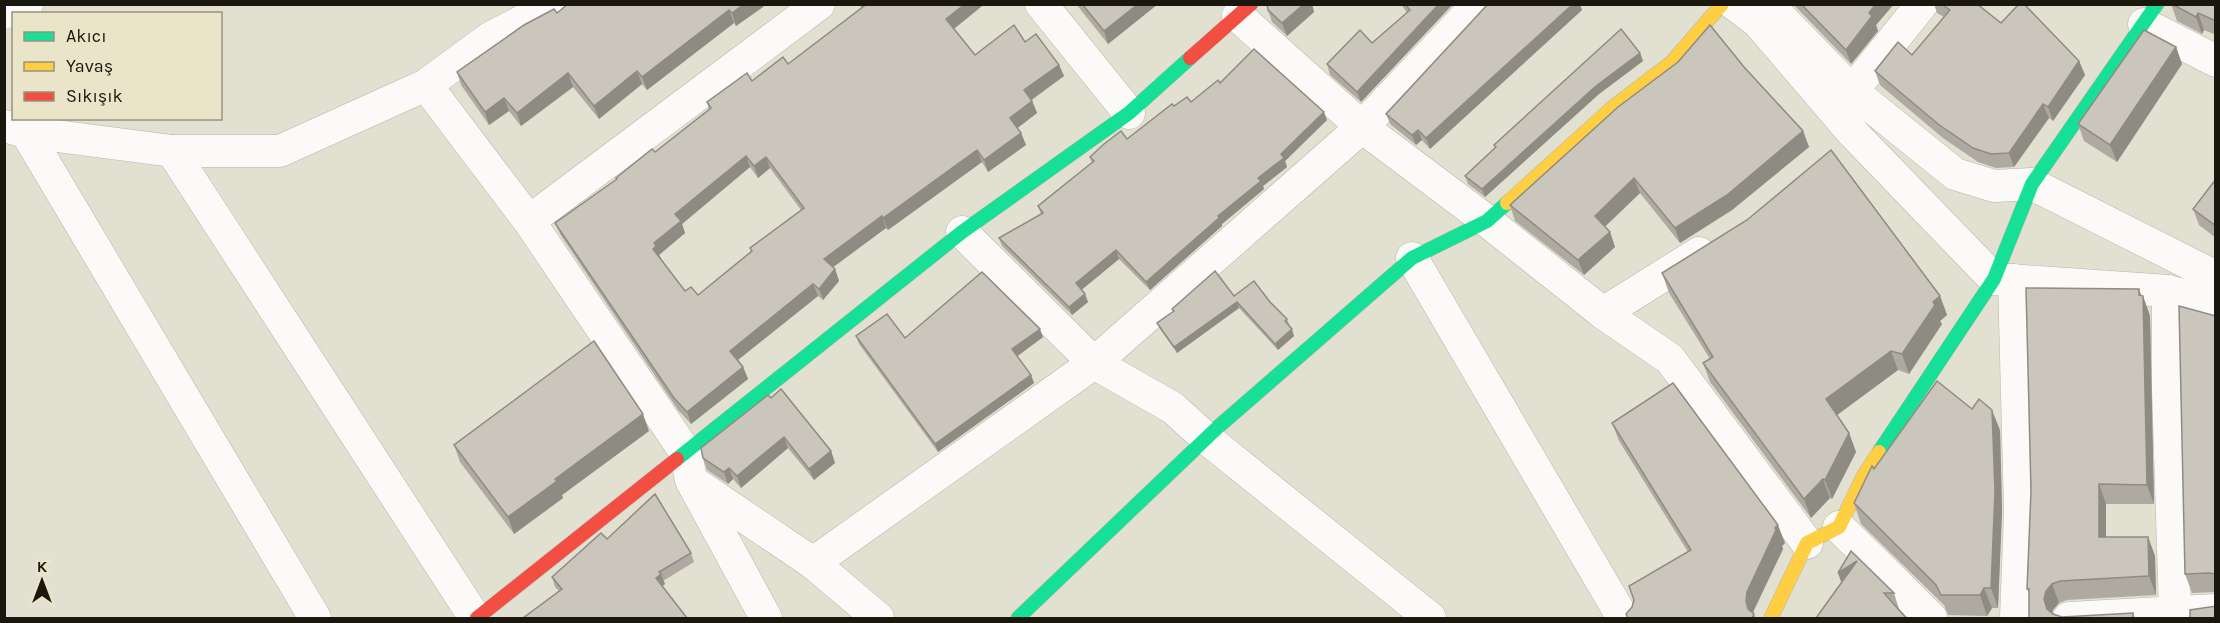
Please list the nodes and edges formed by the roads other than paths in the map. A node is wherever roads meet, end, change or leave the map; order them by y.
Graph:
1 (27, 4) edge
2 (555, 4) edge
3 (819, 4) edge
4 (1041, 4) edge
5 (1478, 4) edge
6 (1722, 4) edge
7 (1734, 4) edge
8 (1768, 4) edge
9 (1923, 4) edge
10 (1244, 10) edge
11 (4, 13) edge
12 (2150, 14) edge
13 (2216, 61) edge
14 (426, 85) junction
15 (1852, 91) junction
16 (1129, 112) junction
17 (1362, 127) junction
18 (15, 129) edge
19 (172, 151) junction
20 (2032, 184) junction
21 (529, 221) junction
22 (1487, 221) junction
23 (962, 232) junction
24 (1723, 237) edge
25 (1412, 258) junction
26 (2216, 278) edge
27 (2004, 279) junction
28 (2168, 291) junction
29 (2216, 304) edge
30 (1603, 313) junction
31 (1094, 363) junction
32 (1206, 438) junction
33 (688, 467) junction
34 (1839, 527) junction
35 (1807, 543) junction
36 (813, 563) junction
37 (2216, 610) edge
38 (2175, 612) junction
39 (315, 618) edge
40 (476, 618) edge
41 (766, 618) edge
42 (878, 618) edge
43 (1018, 618) edge
44 (1430, 618) edge
45 (1623, 618) edge
46 (1772, 618) edge
47 (1931, 618) edge
48 (2016, 618) edge
49 (2069, 618) edge

1 - 11 street
2 - 14 street
3 - 21 street
4 - 16 street
5 - 17 street
6 - 22 street
7 - 27 street
8 - 15 street
9 - 15 street
10 - 16 street
10 - 17 street
12 - 13 street
12 - 20 street
14 - 19 street
14 - 21 street
15 - 20 street
16 - 23 street
17 - 22 street
17 - 31 street
18 - 19 street
18 - 39 street
19 - 40 street
20 - 26 street
20 - 27 street
21 - 33 street
22 - 25 street
22 - 30 street
23 - 31 street
23 - 33 street
24 - 30 street
25 - 32 street
25 - 45 street
27 - 28 street
27 - 34 street
27 - 48 street
28 - 29 street
28 - 38 street
30 - 35 street
31 - 32 street
31 - 36 street
32 - 43 street
32 - 44 street
33 - 36 street
33 - 40 street
33 - 41 street
34 - 35 street
34 - 47 street
35 - 46 street
36 - 42 street
37 - 38 street
38 - 49 street

